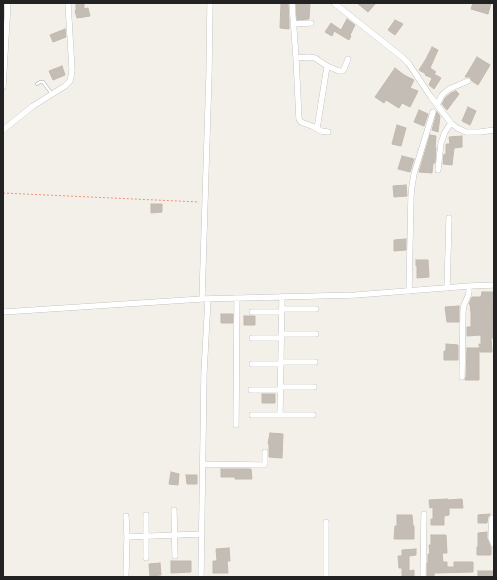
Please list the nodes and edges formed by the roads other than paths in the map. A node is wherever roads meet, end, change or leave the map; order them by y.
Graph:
1 (8, 3) edge
2 (68, 3) edge
3 (210, 3) edge
4 (292, 3) edge
5 (334, 3) edge
6 (311, 23) dead end
7 (293, 24) junction
8 (296, 58) junction
9 (348, 59) dead end
10 (327, 66) junction
11 (468, 81) dead end
12 (37, 84) dead end
13 (3, 87) edge
14 (52, 95) junction
15 (437, 105) junction
16 (433, 112) dead end
17 (451, 123) junction
18 (317, 128) junction
19 (3, 130) edge
20 (494, 130) edge
21 (328, 132) dead end
22 (438, 170) dead end
23 (449, 218) dead end
24 (494, 285) edge
25 (469, 286) junction
26 (447, 288) junction
27 (409, 291) junction
28 (282, 296) junction
29 (237, 298) junction
30 (205, 299) junction
31 (316, 309) dead end
32 (282, 310) junction
33 (3, 312) edge
34 (252, 312) dead end
35 (316, 334) dead end
36 (281, 336) junction
37 (252, 338) dead end
38 (315, 362) dead end
39 (281, 363) junction
40 (252, 364) dead end
41 (462, 377) dead end
42 (314, 387) dead end
43 (280, 388) junction
44 (251, 390) dead end
45 (252, 415) dead end
46 (280, 415) junction
47 (313, 415) dead end
48 (236, 425) dead end
49 (265, 452) dead end
50 (203, 464) junction
51 (174, 510) dead end
52 (424, 514) dead end
53 (146, 515) dead end
54 (126, 516) dead end
55 (492, 518) dead end
56 (326, 522) dead end
57 (202, 534) junction
58 (174, 535) junction
59 (146, 536) junction
60 (127, 537) junction
61 (494, 545) edge
62 (175, 556) dead end
63 (146, 558) dead end
64 (126, 574) dead end
65 (201, 577) edge
66 (326, 577) edge
67 (423, 577) edge

1 - 13 street
2 - 14 street
3 - 30 street
4 - 7 street
5 - 15 street
6 - 7 street
7 - 8 street
8 - 10 street
8 - 18 street
9 - 10 street
10 - 18 street
11 - 15 street
12 - 14 lane
14 - 19 street
15 - 17 street
16 - 27 street
17 - 20 street
17 - 22 street
18 - 21 street
23 - 26 street
24 - 25 street
25 - 26 street
25 - 41 street
26 - 27 street
27 - 28 street
28 - 29 street
28 - 32 street
29 - 30 street
29 - 48 street
30 - 33 street
30 - 50 street
31 - 32 street
32 - 34 street
32 - 36 street
35 - 36 street
36 - 37 street
36 - 39 street
38 - 39 street
39 - 40 street
39 - 43 street
42 - 43 street
43 - 44 street
43 - 46 street
45 - 46 street
46 - 47 street
49 - 50 street
50 - 57 street
51 - 58 street
52 - 67 street
53 - 59 street
54 - 60 street
55 - 61 street
56 - 66 street
57 - 58 street
57 - 65 street
58 - 59 street
58 - 62 street
59 - 60 street
59 - 63 street
60 - 64 street

